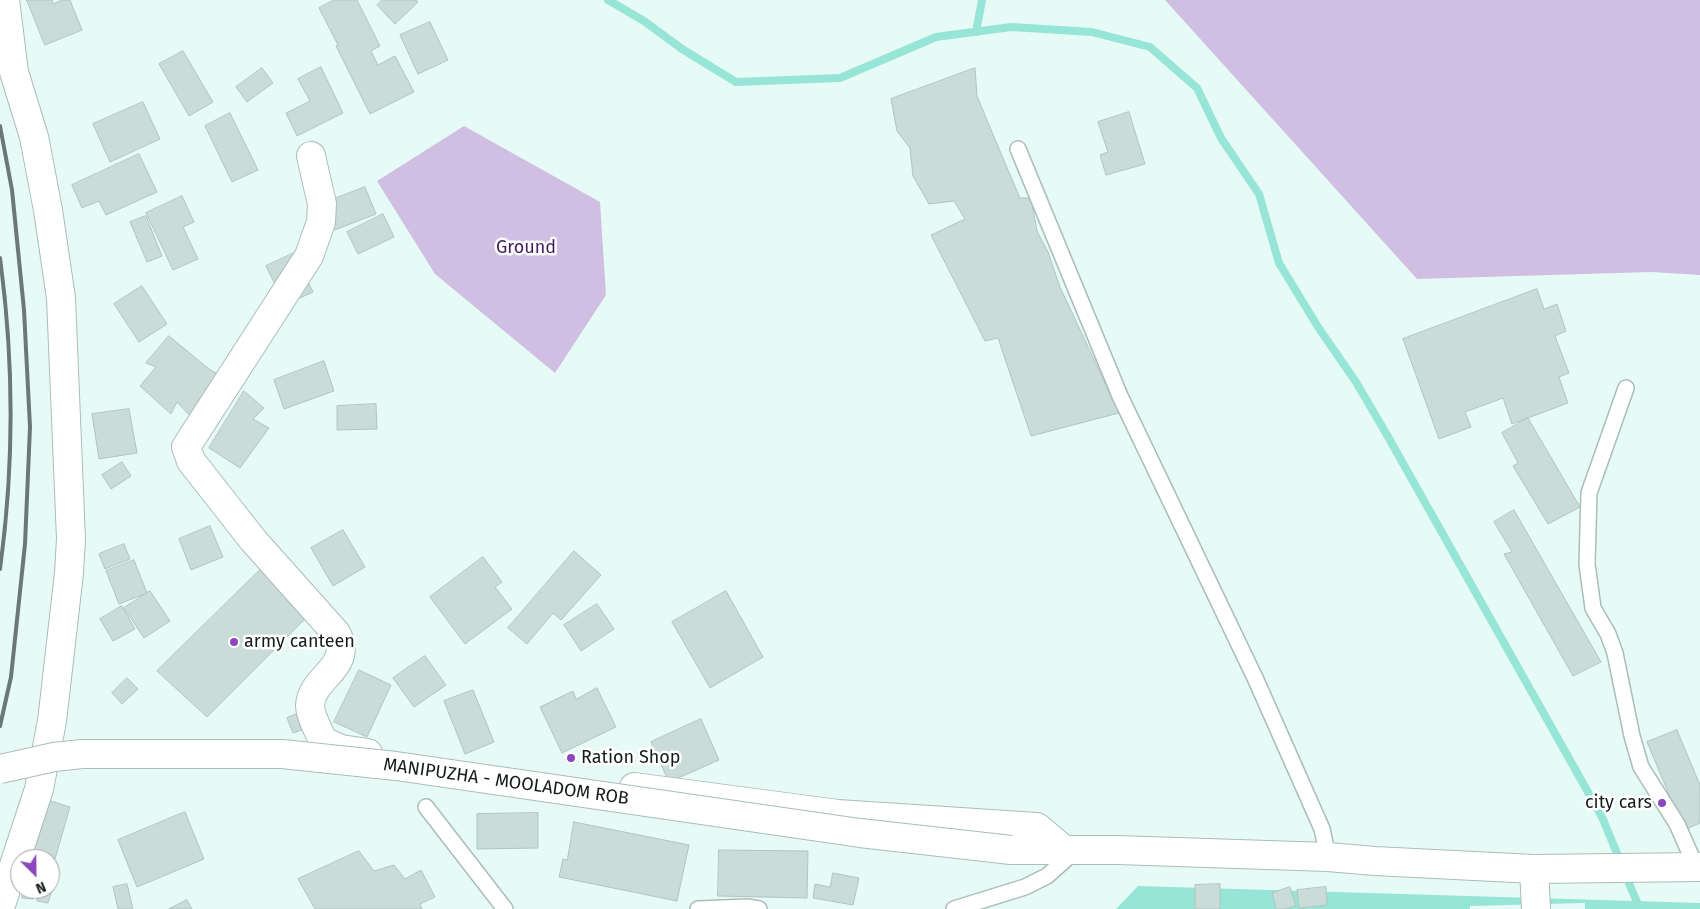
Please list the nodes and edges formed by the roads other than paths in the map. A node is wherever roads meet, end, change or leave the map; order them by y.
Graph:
1 (5, 0) edge
2 (1018, 149) dead end
3 (311, 156) dead end
4 (1626, 388) dead end
5 (0, 769) edge
6 (426, 807) dead end
7 (1070, 850) junction
8 (1328, 857) junction
9 (1698, 867) edge
10 (1534, 869) junction
11 (0, 908) edge
12 (505, 909) edge
13 (698, 909) edge
14 (759, 909) edge
15 (954, 909) edge
16 (1536, 909) edge

1 - 11 street
2 - 8 lane
3 - 7 street
4 - 9 lane
5 - 7 street, MANIPUZHA - MOOLADOM ROB, bridge
6 - 12 lane
7 - 8 street, MANIPUZHA - MOOLADOM ROB
7 - 15 lane
8 - 10 street, MANIPUZHA - MOOLADOM ROB
9 - 10 street, MANIPUZHA - MOOLADOM ROB
10 - 16 street
13 - 14 lane

